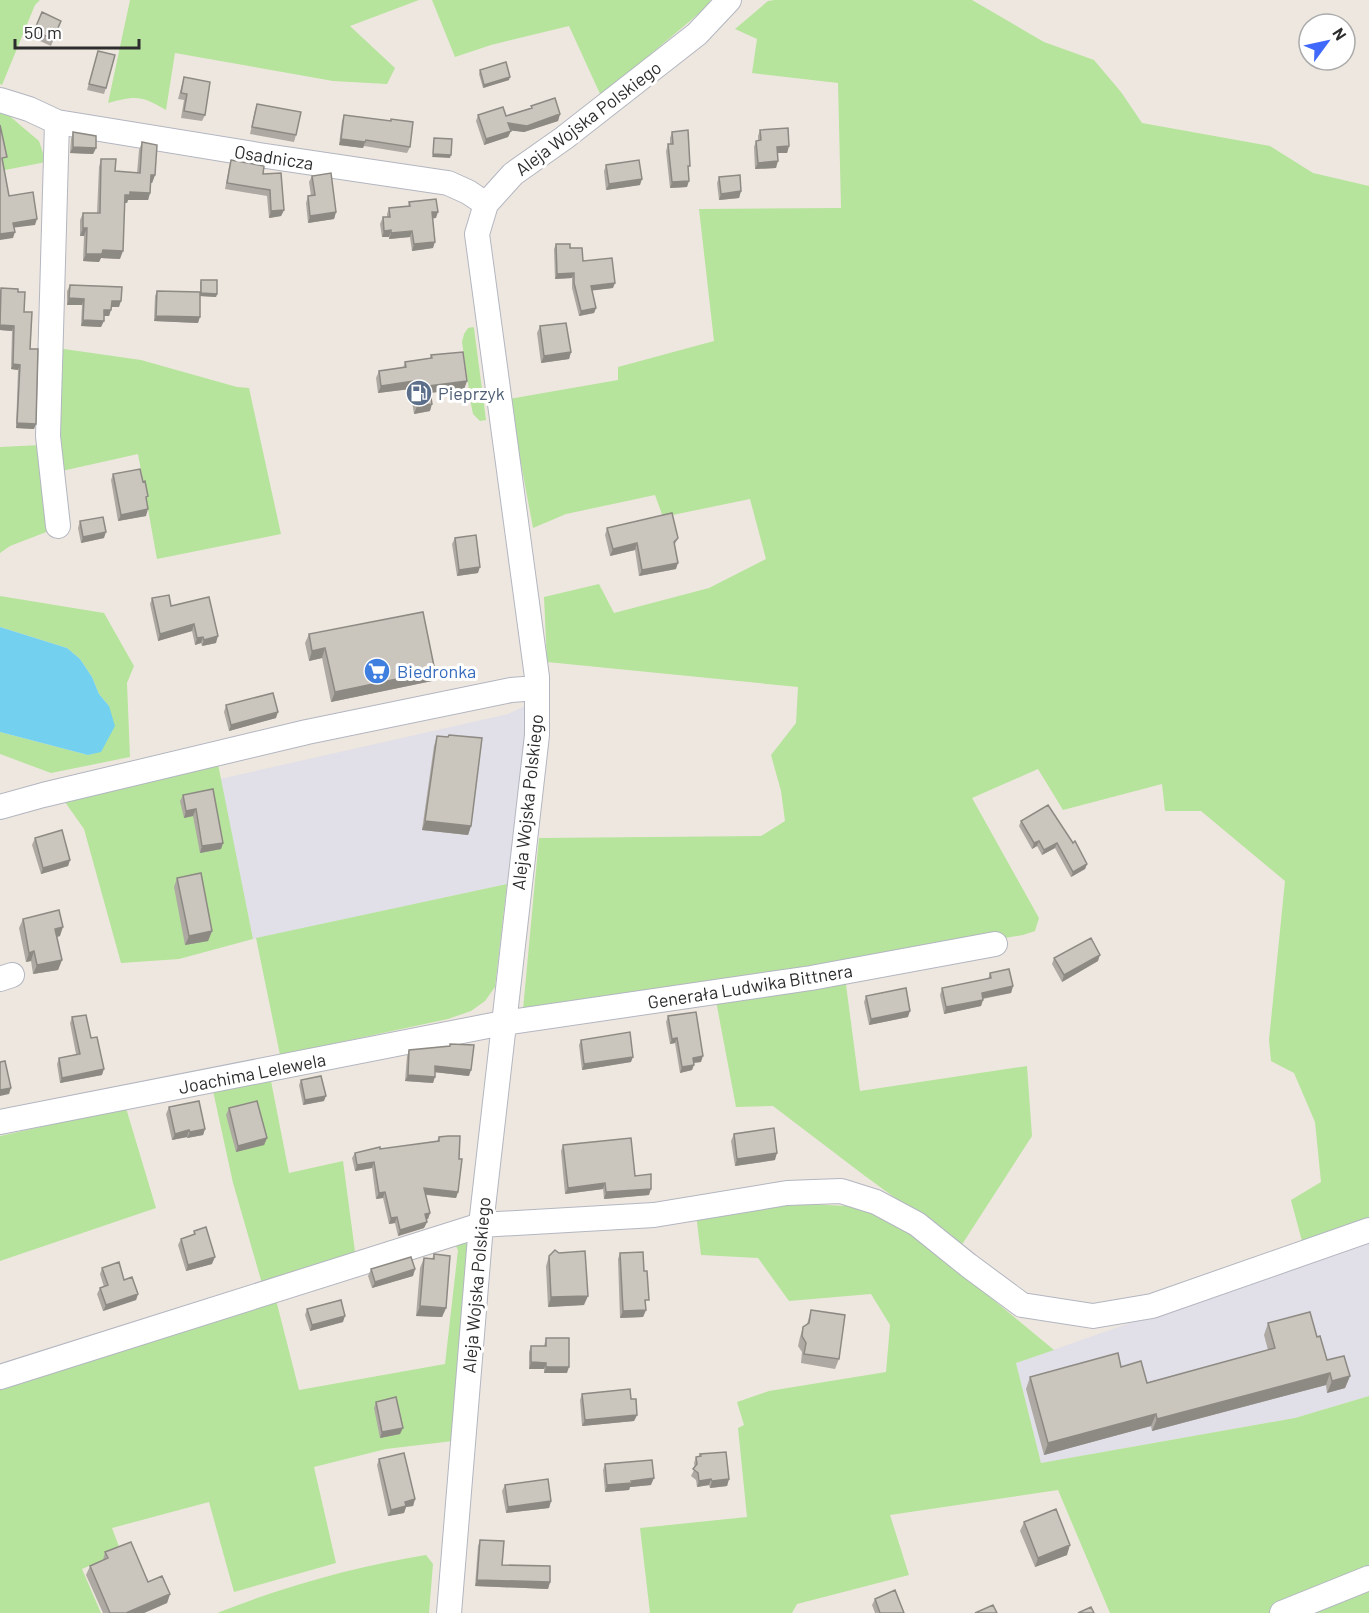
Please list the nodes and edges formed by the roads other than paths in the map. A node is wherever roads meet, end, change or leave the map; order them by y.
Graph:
1 (729, 0) edge
2 (0, 100) edge
3 (57, 122) junction
4 (486, 204) junction
5 (58, 526) dead end
6 (537, 688) junction
7 (0, 807) edge
8 (995, 944) dead end
9 (503, 1023) junction
10 (0, 1122) edge
11 (481, 1225) junction
12 (1369, 1230) edge
13 (0, 1377) edge
14 (1369, 1578) edge
15 (449, 1613) edge
16 (1282, 1613) edge

1 - 4 street, Aleja Wojska Polskiego
2 - 3 street, Osadnicza
3 - 4 street, Osadnicza
3 - 5 street
4 - 6 street, Aleja Wojska Polskiego
6 - 7 street
6 - 9 street, Aleja Wojska Polskiego
8 - 9 street, Generała Ludwika Bittnera
9 - 10 street, Joachima Lelewela
9 - 11 street, Aleja Wojska Polskiego
11 - 12 street
11 - 13 street
11 - 15 street, Aleja Wojska Polskiego
14 - 16 street

